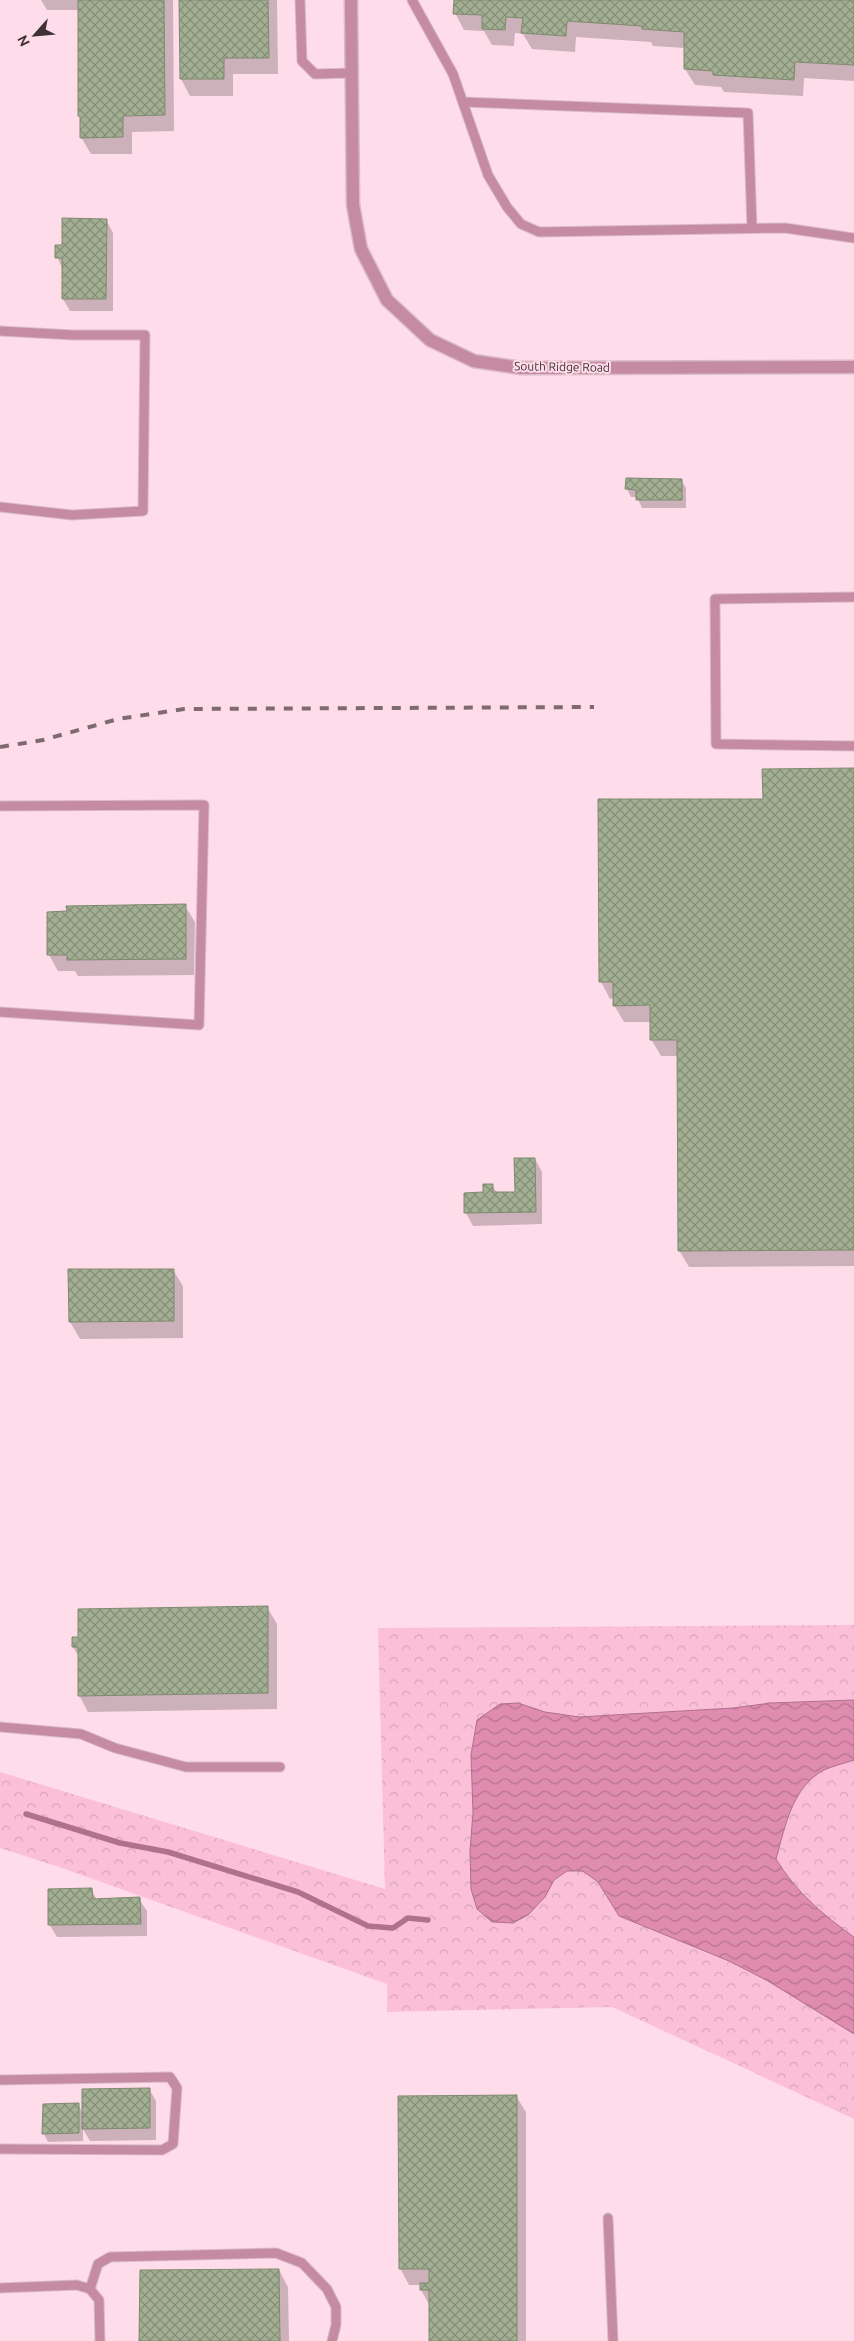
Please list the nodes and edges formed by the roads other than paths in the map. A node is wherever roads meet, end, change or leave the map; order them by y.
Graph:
1 (300, 0) edge
2 (350, 0) edge
3 (412, 0) edge
4 (352, 73) junction
5 (463, 102) junction
6 (752, 228) junction
7 (854, 238) edge
8 (0, 331) edge
9 (854, 367) edge
10 (0, 507) edge
11 (854, 597) edge
12 (854, 746) edge
13 (0, 806) edge
14 (0, 1012) edge
15 (0, 1727) edge
16 (280, 1767) dead end
17 (0, 2080) edge
18 (0, 2149) edge
19 (608, 2218) dead end
20 (0, 2288) edge
21 (90, 2289) junction
22 (100, 2341) edge
23 (332, 2341) edge
24 (613, 2341) edge

1 - 4 lane
2 - 4 street, South Ridge Road
3 - 5 lane
4 - 9 street, South Ridge Road
5 - 6 lane
5 - 6 lane
6 - 7 lane
8 - 10 lane
11 - 12 lane
13 - 14 lane
15 - 16 lane
17 - 18 lane
19 - 24 lane
20 - 21 lane
21 - 22 lane
21 - 23 lane

